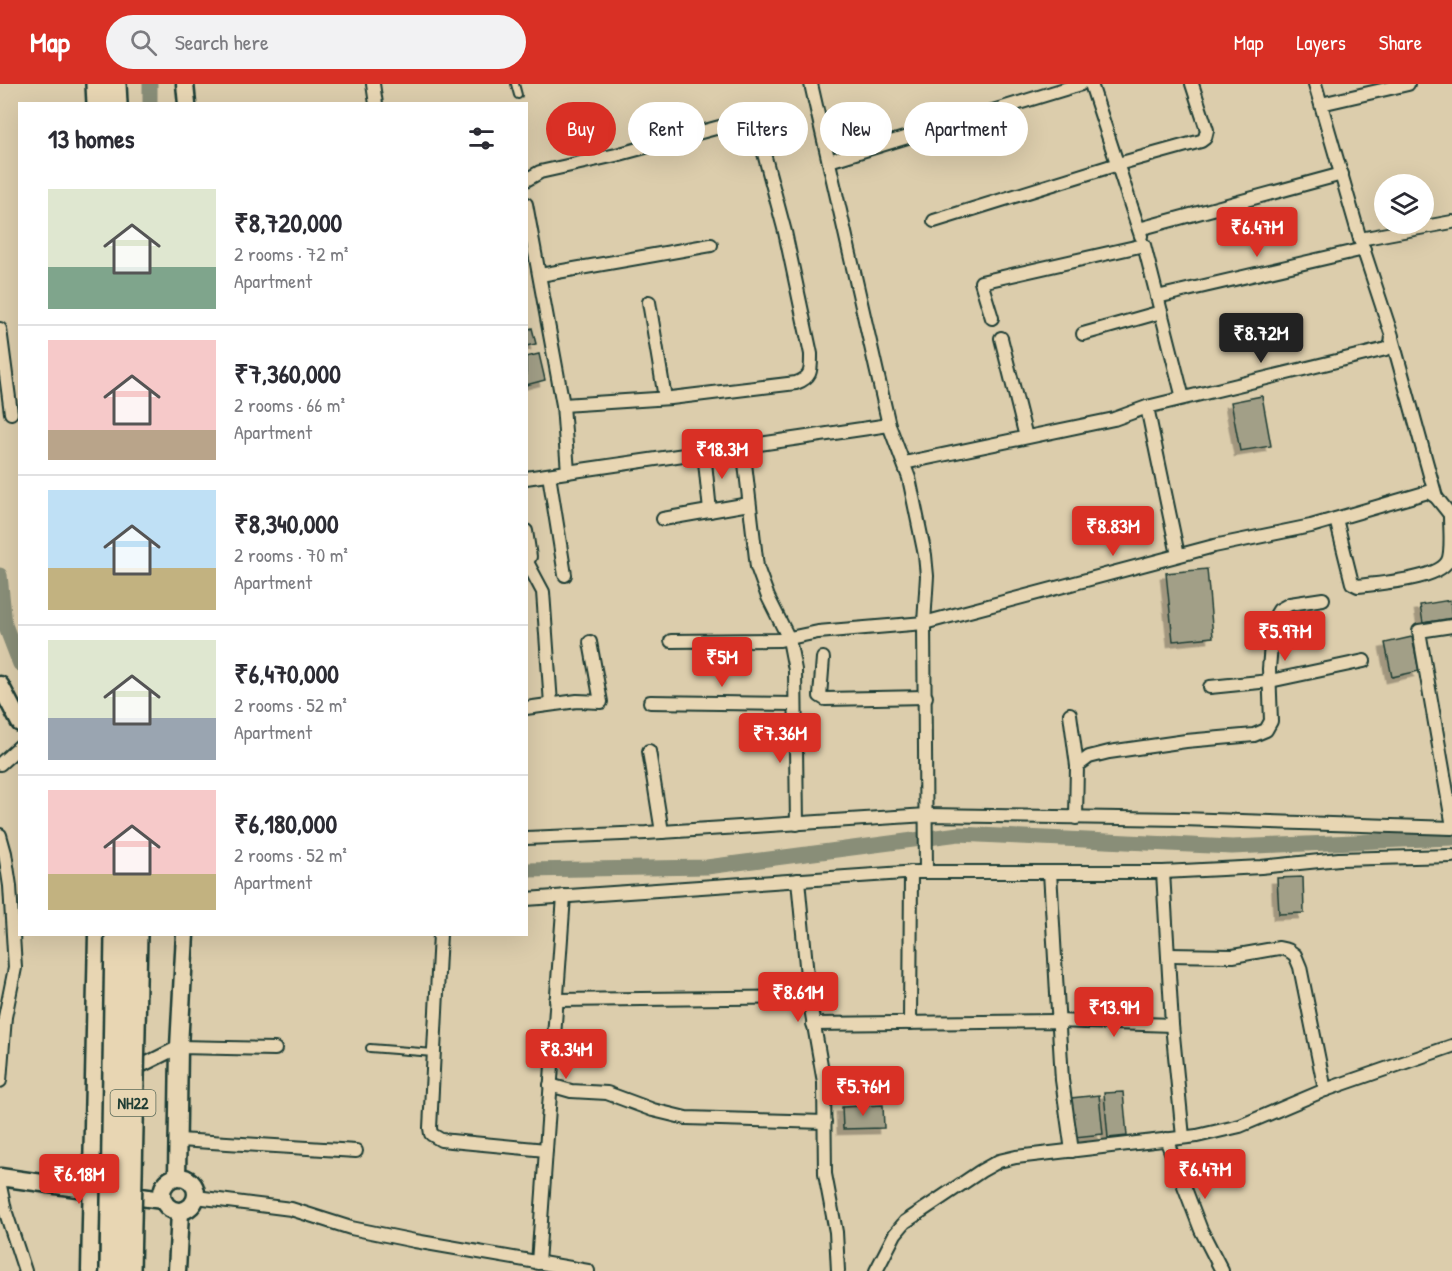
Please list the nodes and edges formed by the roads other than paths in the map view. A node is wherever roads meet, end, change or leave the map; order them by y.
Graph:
1 (97, 84) edge
2 (115, 84) edge
3 (185, 84) edge
4 (373, 84) edge
5 (515, 84) edge
6 (811, 84) edge
7 (1081, 84) edge
8 (1091, 84) edge
9 (1192, 84) edge
10 (1315, 84) edge
11 (1408, 84) edge
12 (518, 95) dead end
13 (98, 102) edge
14 (116, 102) edge
15 (187, 102) edge
16 (376, 102) edge
17 (1322, 104) junction
18 (829, 161) junction
19 (1118, 164) junction
20 (1342, 174) junction
21 (528, 179) edge
22 (528, 214) edge
23 (934, 221) dead end
24 (1452, 222) edge
25 (1139, 229) junction
26 (1361, 244) junction
27 (711, 245) dead end
28 (1144, 245) junction
29 (540, 275) junction
30 (1157, 297) junction
31 (649, 302) dead end
32 (1161, 312) junction
33 (992, 318) dead end
34 (0, 329) edge
35 (1083, 334) dead end
36 (1392, 336) junction
37 (1001, 339) dead end
38 (665, 398) junction
39 (1183, 398) junction
40 (563, 405) junction
41 (1147, 407) junction
42 (11, 413) dead end
43 (889, 425) junction
44 (1026, 437) junction
45 (743, 446) junction
46 (704, 452) junction
47 (904, 463) junction
48 (568, 472) junction
49 (549, 475) junction
50 (528, 478) edge
51 (1436, 497) junction
52 (749, 504) junction
53 (710, 511) junction
54 (1451, 517) edge
55 (663, 519) dead end
56 (1336, 519) junction
57 (528, 544) edge
58 (1178, 555) junction
59 (1449, 559) junction
60 (528, 560) edge
61 (528, 564) edge
62 (1452, 573) edge
63 (565, 575) dead end
64 (1323, 599) dead end
65 (924, 623) junction
66 (1452, 626) edge
67 (789, 639) junction
68 (672, 641) dead end
69 (590, 642) dead end
70 (824, 658) dead end
71 (1364, 661) dead end
72 (1270, 681) junction
73 (1, 686) edge
74 (1210, 687) dead end
75 (926, 697) junction
76 (650, 702) dead end
77 (551, 704) junction
78 (794, 704) junction
79 (528, 708) edge
80 (1070, 714) dead end
81 (18, 719) edge
82 (18, 748) edge
83 (649, 751) dead end
84 (0, 764) edge
85 (1077, 766) junction
86 (1076, 818) junction
87 (927, 819) junction
88 (1452, 820) edge
89 (796, 824) junction
90 (1452, 828) edge
91 (662, 832) junction
92 (0, 835) edge
93 (528, 838) edge
94 (1452, 856) edge
95 (911, 872) junction
96 (926, 872) junction
97 (1050, 872) junction
98 (1163, 872) junction
99 (798, 880) junction
100 (564, 896) junction
101 (528, 899) edge
102 (97, 936) edge
103 (116, 936) edge
104 (136, 936) edge
105 (185, 936) edge
106 (440, 936) edge
107 (1168, 955) junction
108 (809, 997) junction
109 (556, 1000) junction
110 (4, 1005) edge
111 (1057, 1021) junction
112 (910, 1023) junction
113 (813, 1024) junction
114 (1172, 1025) junction
115 (1452, 1046) edge
116 (179, 1047) junction
117 (370, 1048) dead end
118 (275, 1049) dead end
119 (434, 1053) junction
120 (0, 1081) edge
121 (94, 1083) junction
122 (550, 1085) junction
123 (1325, 1090) junction
124 (825, 1122) junction
125 (1184, 1137) junction
126 (1166, 1139) junction
127 (179, 1140) junction
128 (546, 1150) junction
129 (1072, 1150) junction
130 (356, 1151) dead end
131 (0, 1177) edge
132 (177, 1177) junction
133 (0, 1186) edge
134 (92, 1190) junction
135 (196, 1197) junction
136 (162, 1200) junction
137 (180, 1212) junction
138 (538, 1263) junction
139 (560, 1269) edge
140 (25, 1271) edge
141 (90, 1271) edge
142 (111, 1271) edge
143 (129, 1271) edge
144 (177, 1271) edge
145 (588, 1271) edge
146 (838, 1271) edge
147 (876, 1271) edge
148 (1222, 1271) edge

1 - 13 highway
2 - 14 highway
3 - 15 street
4 - 16 street
5 - 12 lane
6 - 18 street
7 - 18 street
8 - 19 street
9 - 19 street
10 - 17 street
11 - 17 street
17 - 20 street
18 - 43 street
19 - 23 street
19 - 25 street
20 - 25 street
20 - 26 street
21 - 38 street
22 - 29 street
24 - 26 street
25 - 28 street
26 - 30 street
26 - 36 street
27 - 29 street
28 - 30 street
28 - 33 street
29 - 40 street
30 - 32 street
31 - 38 street
32 - 35 street
32 - 39 street
34 - 42 street
36 - 39 street
36 - 51 street
37 - 44 street
38 - 40 street
39 - 41 street
40 - 48 street
41 - 44 street
41 - 58 street
43 - 45 street
43 - 47 street
44 - 47 street
45 - 46 street
45 - 52 street
46 - 48 street
46 - 53 street
47 - 65 street
48 - 49 street
49 - 50 street
49 - 63 street
51 - 54 street
51 - 56 street
52 - 53 street
52 - 67 street
53 - 55 street
54 - 59 street
56 - 58 street
56 - 59 street
57 - 60 street
58 - 65 street
59 - 62 street
61 - 77 street
64 - 72 street
65 - 67 street
65 - 75 street
66 - 88 street
67 - 68 street
67 - 78 street
69 - 77 street
70 - 75 street
71 - 72 street
72 - 74 street
72 - 85 street
73 - 81 street
75 - 87 street
76 - 78 street
77 - 79 street
78 - 89 street
80 - 85 street
82 - 84 street
83 - 91 street
85 - 86 street
86 - 87 street
86 - 90 street
87 - 89 street
87 - 96 street
89 - 91 street
91 - 93 street
92 - 110 street
94 - 98 street
95 - 96 street
95 - 99 street
95 - 112 street
96 - 97 street
97 - 98 street
97 - 111 street
98 - 107 street
99 - 100 street
99 - 108 street
100 - 101 street
100 - 109 street
102 - 121 street
103 - 142 highway, NH22, bridge
104 - 143 highway, NH22, bridge
105 - 116 street
106 - 119 street
107 - 114 street
107 - 123 street
108 - 109 street
108 - 113 street
109 - 122 street
110 - 120 street
111 - 112 street
111 - 114 street
111 - 129 street
112 - 113 street
113 - 124 street
114 - 125 street
115 - 123 street
116 - 118 street
116 - 121 street
116 - 127 street
117 - 119 lane
119 - 128 street
121 - 134 street
122 - 124 street
122 - 128 street
123 - 125 street
124 - 146 street
125 - 126 street
126 - 129 street
126 - 148 street
127 - 130 street
127 - 132 street
128 - 138 street
129 - 147 street
131 - 134 street
132 - 135 street
132 - 136 street
133 - 140 street
134 - 136 street
134 - 141 street
135 - 137 street
135 - 138 street
136 - 137 street
137 - 144 street
138 - 139 street
139 - 145 street

